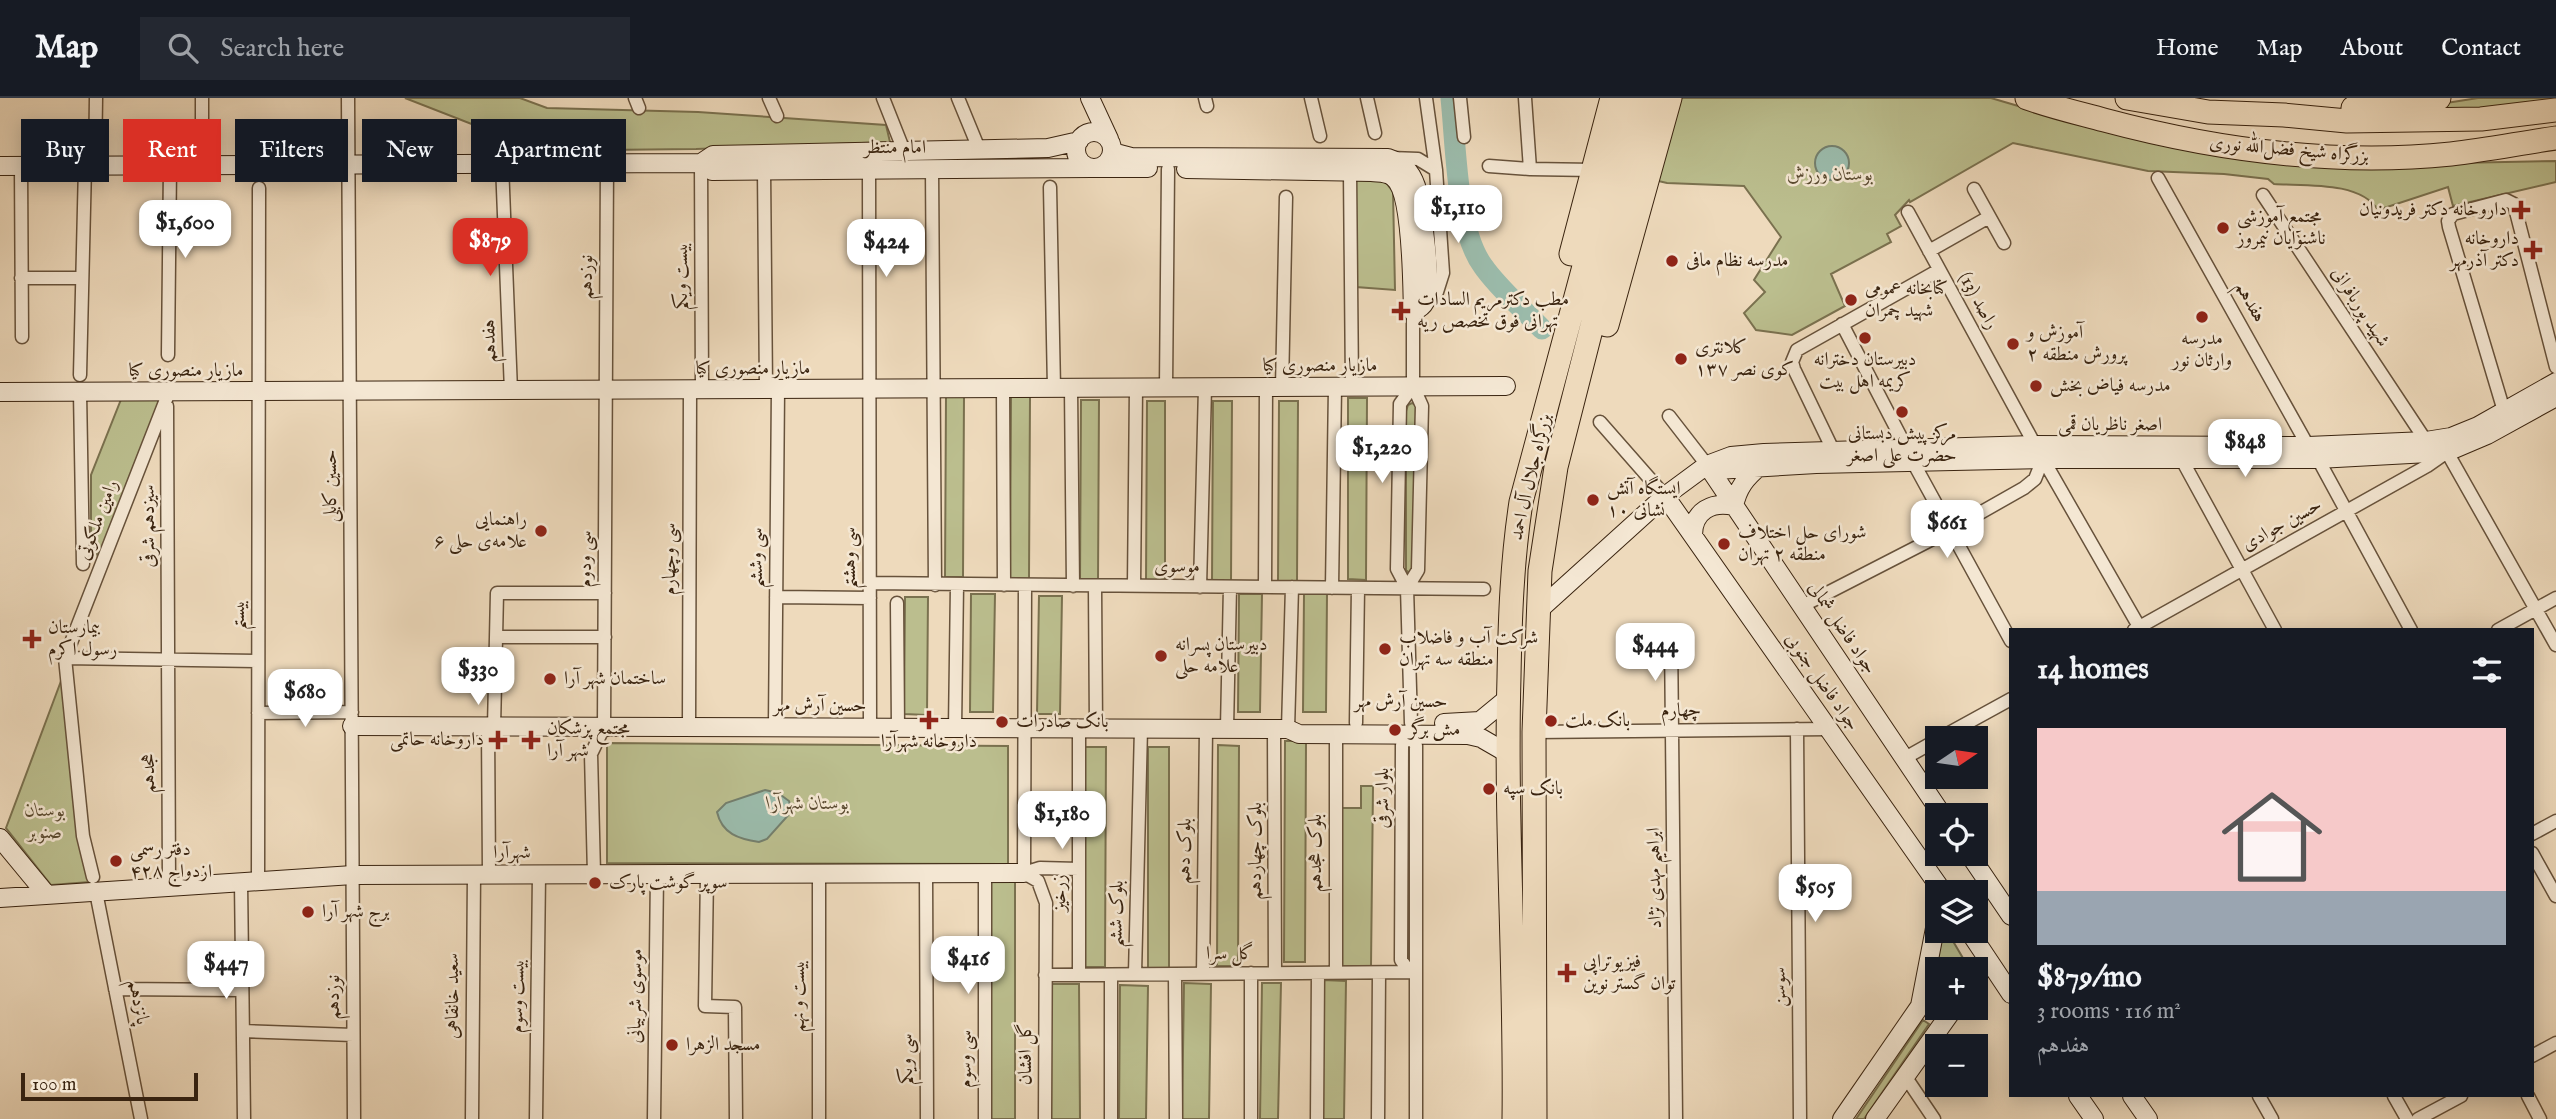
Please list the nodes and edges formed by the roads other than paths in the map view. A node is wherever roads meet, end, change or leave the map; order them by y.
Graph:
1 (96, 98) edge
2 (202, 98) edge
3 (348, 98) edge
4 (769, 98) edge
5 (883, 98) edge
6 (958, 98) edge
7 (1084, 98) edge
8 (1090, 98) edge
9 (1311, 98) edge
10 (1367, 98) edge
11 (1426, 98) edge
12 (1460, 98) edge
13 (1525, 98) edge
14 (1612, 98) edge
15 (1629, 98) edge
16 (1650, 98) edge
17 (1670, 98) edge
18 (2027, 98) edge
19 (2127, 98) edge
20 (2213, 98) edge
21 (2438, 98) edge
22 (2556, 110) edge
23 (2284, 115) junction
24 (777, 116) dead end
25 (94, 119) edge
26 (202, 119) edge
27 (348, 119) edge
28 (1375, 133) dead end
29 (1320, 136) dead end
30 (1464, 137) dead end
31 (1081, 138) junction
32 (2556, 138) edge
33 (1111, 146) junction
34 (979, 149) junction
35 (904, 151) junction
36 (2452, 154) junction
37 (2556, 154) edge
38 (1388, 158) junction
39 (626, 163) edge
40 (701, 163) junction
41 (471, 164) edge
42 (348, 165) joint
43 (0, 166) edge
44 (21, 166) edge
45 (1489, 166) dead end
46 (1095, 168) junction
47 (932, 169) junction
48 (1168, 169) junction
49 (1530, 169) junction
50 (764, 170) junction
51 (869, 170) junction
52 (1436, 170) junction
53 (1594, 170) junction
54 (1350, 172) junction
55 (2158, 178) dead end
56 (21, 182) edge
57 (89, 182) edge
58 (170, 182) edge
59 (503, 182) edge
60 (607, 182) edge
61 (1049, 187) dead end
62 (259, 188) dead end
63 (1974, 189) dead end
64 (2263, 195) dead end
65 (1286, 197) dead end
66 (1908, 212) dead end
67 (1989, 217) junction
68 (2004, 243) dead end
69 (1929, 251) junction
70 (1940, 270) junction
71 (21, 278) junction
72 (82, 278) junction
73 (1419, 307) junction
74 (1842, 324) junction
75 (22, 337) dead end
76 (168, 355) dead end
77 (2556, 367) edge
78 (2556, 382) edge
79 (80, 384) junction
80 (1413, 386) junction
81 (1506, 386) dead end
82 (1205, 387) junction
83 (1274, 387) junction
84 (1343, 387) junction
85 (1003, 388) junction
86 (1063, 388) junction
87 (1136, 388) junction
88 (1166, 388) junction
89 (869, 389) junction
90 (934, 389) junction
91 (606, 390) junction
92 (696, 390) junction
93 (772, 390) junction
94 (511, 391) junction
95 (0, 392) edge
96 (258, 392) junction
97 (349, 392) junction
98 (167, 395) junction
99 (2556, 397) edge
100 (1670, 416) dead end
101 (2507, 417) junction
102 (1600, 422) dead end
103 (2426, 441) junction
104 (1833, 450) junction
105 (2039, 452) junction
106 (2313, 452) junction
107 (2447, 452) junction
108 (2180, 453) junction
109 (1910, 455) junction
110 (1760, 466) junction
111 (1705, 470) junction
112 (1665, 496) junction
113 (1521, 502) junction
114 (1734, 506) junction
115 (2346, 511) junction
116 (1547, 515) junction
117 (1950, 530) junction
118 (1693, 535) junction
119 (83, 564) dead end
120 (2242, 569) junction
121 (870, 583) junction
122 (936, 585) junction
123 (957, 585) junction
124 (1004, 585) junction
125 (1025, 585) junction
126 (1073, 586) junction
127 (1095, 586) junction
128 (1133, 586) junction
129 (1200, 587) junction
130 (1230, 587) junction
131 (1265, 587) junction
132 (1292, 587) junction
133 (1332, 588) junction
134 (1358, 588) junction
135 (1407, 588) junction
136 (1484, 589) dead end
137 (605, 593) junction
138 (776, 597) junction
139 (870, 598) junction
140 (2556, 598) edge
141 (897, 603) dead end
142 (1802, 606) junction
143 (2536, 609) junction
144 (1539, 610) junction
145 (2137, 628) edge
146 (2140, 628) edge
147 (2274, 628) edge
148 (2410, 628) edge
149 (2502, 628) edge
150 (1671, 636) dead end
151 (496, 637) junction
152 (604, 637) junction
153 (2009, 637) edge
154 (2556, 645) edge
155 (65, 658) junction
156 (168, 659) junction
157 (258, 661) junction
158 (1508, 698) junction
159 (2009, 700) edge
160 (258, 713) junction
161 (352, 719) junction
162 (1356, 723) junction
163 (1962, 726) edge
164 (491, 727) junction
165 (604, 727) junction
166 (689, 727) junction
167 (775, 727) junction
168 (870, 727) junction
169 (898, 728) junction
170 (956, 728) junction
171 (1025, 728) junction
172 (1088, 728) junction
173 (1140, 728) junction
174 (1227, 728) junction
175 (1411, 728) junction
176 (1206, 729) junction
177 (1281, 729) junction
178 (1797, 729) junction
179 (1829, 729) junction
180 (1672, 730) junction
181 (1534, 732) junction
182 (1336, 734) junction
183 (1925, 747) edge
184 (1507, 753) junction
185 (1905, 758) junction
186 (1934, 803) edge
187 (2556, 821) edge
188 (2534, 833) edge
189 (0, 838) edge
190 (2534, 857) edge
191 (1978, 866) edge
192 (1079, 869) junction
193 (819, 873) junction
194 (926, 873) junction
195 (985, 873) junction
196 (1024, 873) junction
197 (482, 874) junction
198 (539, 874) junction
199 (594, 874) junction
200 (657, 874) junction
201 (706, 874) junction
202 (352, 875) junction
203 (1935, 880) edge
204 (249, 881) junction
205 (94, 884) junction
206 (169, 887) junction
207 (47, 895) junction
208 (2556, 897) edge
209 (0, 898) edge
210 (2008, 905) edge
211 (1932, 943) edge
212 (1977, 943) edge
213 (1989, 960) joint
214 (1379, 972) junction
215 (1415, 972) junction
216 (1275, 973) junction
217 (1318, 973) junction
218 (1336, 973) junction
219 (1135, 974) junction
220 (1175, 974) junction
221 (1203, 974) junction
222 (1251, 974) junction
223 (1045, 975) junction
224 (1079, 975) junction
225 (1111, 975) junction
226 (115, 989) junction
227 (242, 990) junction
228 (2009, 991) edge
229 (1920, 1006) junction
230 (1946, 1020) edge
231 (1942, 1025) junction
232 (243, 1031) junction
233 (354, 1035) junction
234 (2556, 1043) edge
235 (2534, 1055) edge
236 (1905, 1076) junction
237 (2079, 1097) edge
238 (2133, 1097) edge
239 (2260, 1097) edge
240 (2395, 1097) edge
241 (2459, 1097) edge
242 (2529, 1097) edge
243 (1512, 1113) edge
244 (141, 1119) edge
245 (244, 1119) edge
246 (354, 1119) edge
247 (472, 1119) edge
248 (536, 1119) edge
249 (654, 1119) edge
250 (736, 1119) edge
251 (819, 1119) edge
252 (927, 1119) edge
253 (985, 1119) edge
254 (1045, 1119) edge
255 (1111, 1119) edge
256 (1176, 1119) edge
257 (1251, 1119) edge
258 (1317, 1119) edge
259 (1378, 1119) edge
260 (1416, 1119) edge
261 (1535, 1119) edge
262 (1676, 1119) edge
263 (1800, 1119) edge
264 (1842, 1119) edge
265 (1875, 1119) edge
266 (1934, 1119) edge
267 (2094, 1119) edge
268 (2148, 1119) edge
269 (2272, 1119) edge
270 (2407, 1119) edge
271 (2418, 1119) edge
272 (2540, 1119) edge

1 - 25 street
2 - 26 street
3 - 27 street, حسین کابلی
4 - 24 street
5 - 35 street
6 - 34 street
7 - 31 street
8 - 33 street
9 - 29 street
10 - 28 street
11 - 52 street
12 - 30 street
13 - 49 street
14 - 53 highway
15 - 113 highway, بزرگراه جلال آل احمد
16 - 116 highway, بزرگراه جلال آل احمد
17 - 116 highway
18 - 36 highway, بزرگراه شیخ فضل‌الله نوری
19 - 23 highway, بزرگراه شیخ فضل‌الله نوری
20 - 23 highway
21 - 23 highway
22 - 23 highway, بزرگراه شیخ فضل‌الله نوری
31 - 33 street
31 - 34 street, امام منتظر
31 - 46 street
32 - 36 highway, بزرگراه شیخ فضل‌الله نوری
33 - 38 street
33 - 46 street
34 - 35 street, امام منتظر
35 - 40 street, امام منتظر
36 - 37 highway
38 - 52 street
38 - 73 street
39 - 40 street, امام منتظر
40 - 50 street, امام منتظر
40 - 92 street, بیست ویکم
41 - 42 street, امام منتظر
42 - 97 street, حسین کابلی
43 - 44 street, امام منتظر
45 - 49 street
46 - 47 street, امام منتظر
46 - 48 street, امام منتظر
47 - 51 street, امام منتظر
47 - 90 street
48 - 54 street, امام منتظر
48 - 88 street
49 - 53 street
50 - 51 street, امام منتظر
50 - 93 street
51 - 89 street, سی وهشتم
52 - 73 street
53 - 113 highway
54 - 73 street, امام منتظر
54 - 84 street
55 - 106 street, هفدهم
56 - 71 street
57 - 72 street
58 - 76 street
59 - 94 street, هفدهم
60 - 91 street, نوزدهم
61 - 86 street
62 - 96 street, بیستم
63 - 67 street
64 - 103 street, شهید پوربافرانی
65 - 83 street
66 - 69 street, راصد (13)
67 - 68 street
67 - 69 street
69 - 70 street, راصد (13)
70 - 74 street
70 - 105 street, راصد (13)
71 - 72 street
71 - 75 street
72 - 79 street
73 - 80 street
74 - 104 street
74 - 109 street
77 - 101 street
78 - 101 street, اصغر ناظریان قمی
79 - 95 street, مازیار منصوری کیا
79 - 98 street, مازیار منصوری کیا
79 - 119 street
80 - 81 street, مازیار منصوری کیا
80 - 84 street, مازیار منصوری کیا
80 - 135 street
80 - 135 street
82 - 83 street, مازیار منصوری کیا
82 - 88 street, مازیار منصوری کیا
82 - 129 street
83 - 84 street, مازیار منصوری کیا
83 - 131 street
84 - 133 street
85 - 86 street, مازیار منصوری کیا
85 - 90 street, مازیار منصوری کیا
85 - 124 street
86 - 87 street, مازیار منصوری کیا
86 - 126 street
87 - 88 street, مازیار منصوری کیا
87 - 128 street
89 - 90 street, مازیار منصوری کیا
89 - 93 street, مازیار منصوری کیا
89 - 121 street, سی وهشتم
90 - 122 street
91 - 92 street, مازیار منصوری کیا
91 - 94 street, مازیار منصوری کیا
91 - 137 street, سی ودوم
92 - 93 street, مازیار منصوری کیا
92 - 166 street, سی وچهارم
93 - 138 street, سی وششم
94 - 97 street, مازیار منصوری کیا
96 - 97 street, مازیار منصوری کیا
96 - 98 street, مازیار منصوری کیا
96 - 157 street, بیستم
97 - 161 street, حسین کابلی
98 - 155 street, رامین ملکوتی
98 - 156 street, سیزدهم شرقی
99 - 101 street, اصغر ناظریان قمی
100 - 111 street
101 - 103 street, اصغر ناظریان قمی
101 - 107 street, اصغر ناظریان قمی
102 - 112 street
103 - 106 street, اصغر ناظریان قمی
103 - 107 street
104 - 109 street, اصغر ناظریان قمی
104 - 111 street, اصغر ناظریان قمی
105 - 108 street, اصغر ناظریان قمی
105 - 109 street, اصغر ناظریان قمی
105 - 117 street
105 - 145 street, راصد (13)
106 - 107 street, اصغر ناظریان قمی
106 - 108 street, اصغر ناظریان قمی
106 - 115 street, هفدهم
107 - 115 street, حسین جوادی
107 - 143 street
108 - 120 street
109 - 110 street, اصغر ناظریان قمی
109 - 117 street
110 - 111 street, اصغر ناظریان قمی
110 - 114 street
111 - 112 street, اصغر ناظریان قمی
111 - 114 street, جواد فاضل شمالی
112 - 118 street, جواد فاضل جنوبی
112 - 144 street, اصغر ناظریان قمی
113 - 158 highway, بزرگراه جلال آل احمد
114 - 118 street
114 - 142 street, جواد فاضل شمالی
115 - 120 street, حسین جوادی
115 - 148 street, هفدهم
116 - 144 highway, بزرگراه جلال آل احمد
117 - 142 street
117 - 153 street
118 - 179 street, جواد فاضل جنوبی
120 - 146 street, حسین جوادی
120 - 147 street
121 - 122 street, موسوی
121 - 139 street, سی وهشتم
122 - 123 street, موسوی
123 - 124 street, موسوی
123 - 170 street
124 - 125 street, موسوی
125 - 126 street, موسوی
125 - 171 street
126 - 127 street, موسوی
127 - 128 street, موسوی
127 - 172 street, زرخیز
128 - 129 street, موسوی
129 - 130 street, موسوی
130 - 131 street, موسوی
130 - 174 street
131 - 132 street, موسوی
132 - 133 street, موسوی
132 - 177 street, بلوک چهاردهم
133 - 134 street, موسوی
134 - 135 street, موسوی
134 - 162 street
135 - 136 street, موسوی
135 - 175 street, بلوار شرقی
137 - 151 street, سعید خانقاهی
137 - 152 street, سی ودوم
138 - 139 street
138 - 167 street, سی وششم
139 - 168 street, سی وهشتم
140 - 143 street
141 - 169 street
142 - 185 street, جواد فاضل شمالی
143 - 149 street
143 - 154 street
144 - 181 highway, بزرگراه جلال آل احمد
150 - 180 street, ابراهیم مهدی نژاد
151 - 152 street
151 - 164 street, سعید خانقاهی
152 - 165 street, سی ودوم
155 - 156 street
155 - 205 street, پانزدهم
156 - 157 street
156 - 206 street, هجدهم
157 - 160 street, بیستم
158 - 175 street, حسین آرش مهر
158 - 184 highway, بزرگراه جلال آل احمد
159 - 163 street
160 - 161 street
160 - 204 street, بیستم
161 - 164 street, حسین آرش مهر
161 - 202 street, حسین کابلی
162 - 175 street, حسین آرش مهر
162 - 177 street, حسین آرش مهر
164 - 165 street, حسین آرش مهر
164 - 197 street, سعید خانقاهی
165 - 166 street, حسین آرش مهر
165 - 199 street
166 - 167 street, حسین آرش مهر
167 - 168 street, حسین آرش مهر
168 - 169 street, حسین آرش مهر
169 - 170 street, حسین آرش مهر
170 - 171 street, حسین آرش مهر
171 - 172 street, حسین آرش مهر
171 - 196 street
172 - 173 street, حسین آرش مهر
172 - 192 street, زرخیز
173 - 176 street, حسین آرش مهر
173 - 219 street, بلوک ششم
174 - 176 street, حسین آرش مهر
174 - 177 street, حسین آرش مهر
175 - 182 street, حسین آرش مهر
175 - 184 street, حسین آرش مهر
175 - 215 street, بلوار شرقی
176 - 221 street, بلوک دهم
177 - 182 street, حسین آرش مهر
177 - 216 street, بلوک چهاردهم
178 - 179 street, چهارم
178 - 180 street, چهارم
178 - 263 street, سوسن
179 - 203 street, جواد فاضل جنوبی
180 - 181 street, چهارم
180 - 262 street, ابراهیم مهدی نژاد
181 - 261 highway, بزرگراه جلال آل احمد
182 - 218 street, بلوک هجدهم
183 - 185 street
184 - 243 highway, بزرگراه جلال آل احمد
185 - 186 street, جواد فاضل شمالی
187 - 188 street
189 - 207 street
190 - 208 street
191 - 210 street
192 - 196 street
192 - 224 street, زرخیز
193 - 194 street, شهرآرا
193 - 201 street, شهرآرا
193 - 251 street, بیست و نهم
194 - 195 street, شهرآرا
194 - 252 street, سی ویکم
195 - 196 street, شهرآرا
195 - 253 street, سی وسوم
196 - 223 street, گل افشان
197 - 198 street, شهرآرا
197 - 202 street, شهرآرا
197 - 247 street, سعید خانقاهی
198 - 199 street, شهرآرا
198 - 248 street, بیست وسوم
199 - 200 street, شهرآرا
200 - 201 street, شهرآرا
200 - 249 street, موسوی شربیانی
201 - 250 street
202 - 204 street, شهرآرا
202 - 233 street, نوزدهم
204 - 206 street, شهرآرا
204 - 227 street, بیستم
205 - 206 street, شهرآرا
205 - 207 street, شهرآرا
205 - 226 street, پانزدهم
207 - 209 street, شهرآرا
211 - 229 street
212 - 213 street
213 - 228 street
214 - 215 street, گل سرا
214 - 218 street, گل سرا
214 - 259 street
215 - 260 street, بلوار شرقی
216 - 217 street, گل سرا
216 - 222 street, گل سرا
217 - 218 street, گل سرا
217 - 258 street
219 - 220 street, گل سرا
219 - 225 street, گل سرا
220 - 221 street, گل سرا
220 - 256 street
221 - 222 street, گل سرا
222 - 257 street
223 - 224 street, گل سرا
223 - 254 street, گل افشان
224 - 225 street, گل سرا
225 - 255 street
226 - 227 street
226 - 244 street, پانزدهم
227 - 232 street, بیستم
229 - 231 street
229 - 264 street
230 - 231 street
231 - 236 street
232 - 233 street
232 - 245 street, بیستم
233 - 246 street, نوزدهم
234 - 235 street
236 - 265 street
236 - 266 street
237 - 267 street
238 - 268 street
239 - 269 street
240 - 270 street
241 - 271 street
242 - 272 street

